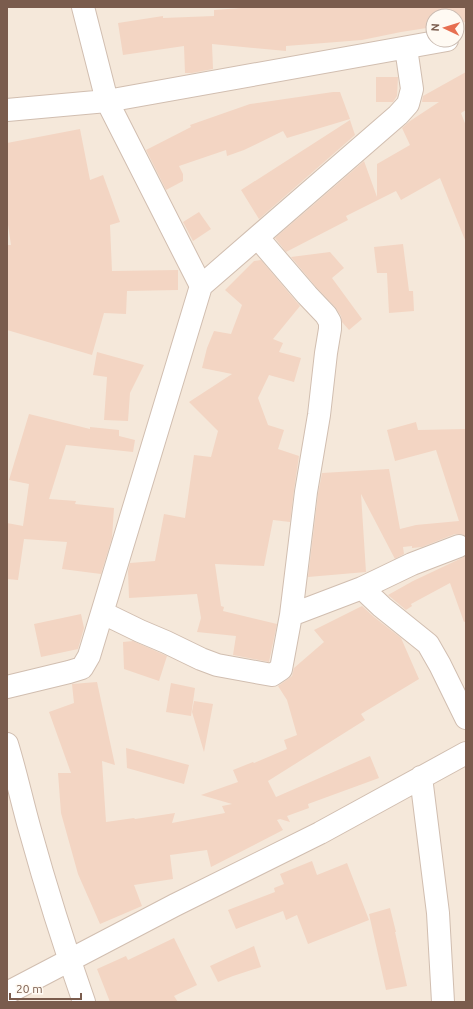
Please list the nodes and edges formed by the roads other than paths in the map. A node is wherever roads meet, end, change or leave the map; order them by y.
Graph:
1 (83, 7) edge
2 (425, 44) edge
3 (406, 48) junction
4 (107, 101) junction
5 (7, 110) edge
6 (258, 238) junction
7 (202, 286) junction
8 (459, 546) dead end
9 (362, 588) junction
10 (103, 613) junction
11 (291, 615) junction
12 (7, 687) edge
13 (466, 718) edge
14 (7, 744) edge
15 (466, 753) edge
16 (421, 777) junction
17 (69, 960) junction
18 (7, 993) edge
19 (84, 1002) edge
20 (443, 1002) edge

1 - 4 street
2 - 3 street
3 - 4 street
3 - 6 street
4 - 5 street
4 - 7 street
6 - 7 street
6 - 11 street
7 - 10 street
8 - 9 street
9 - 11 street
9 - 13 street
10 - 11 street
10 - 12 street
14 - 17 street
15 - 16 street
16 - 17 street
16 - 20 street
17 - 18 street
17 - 19 street

